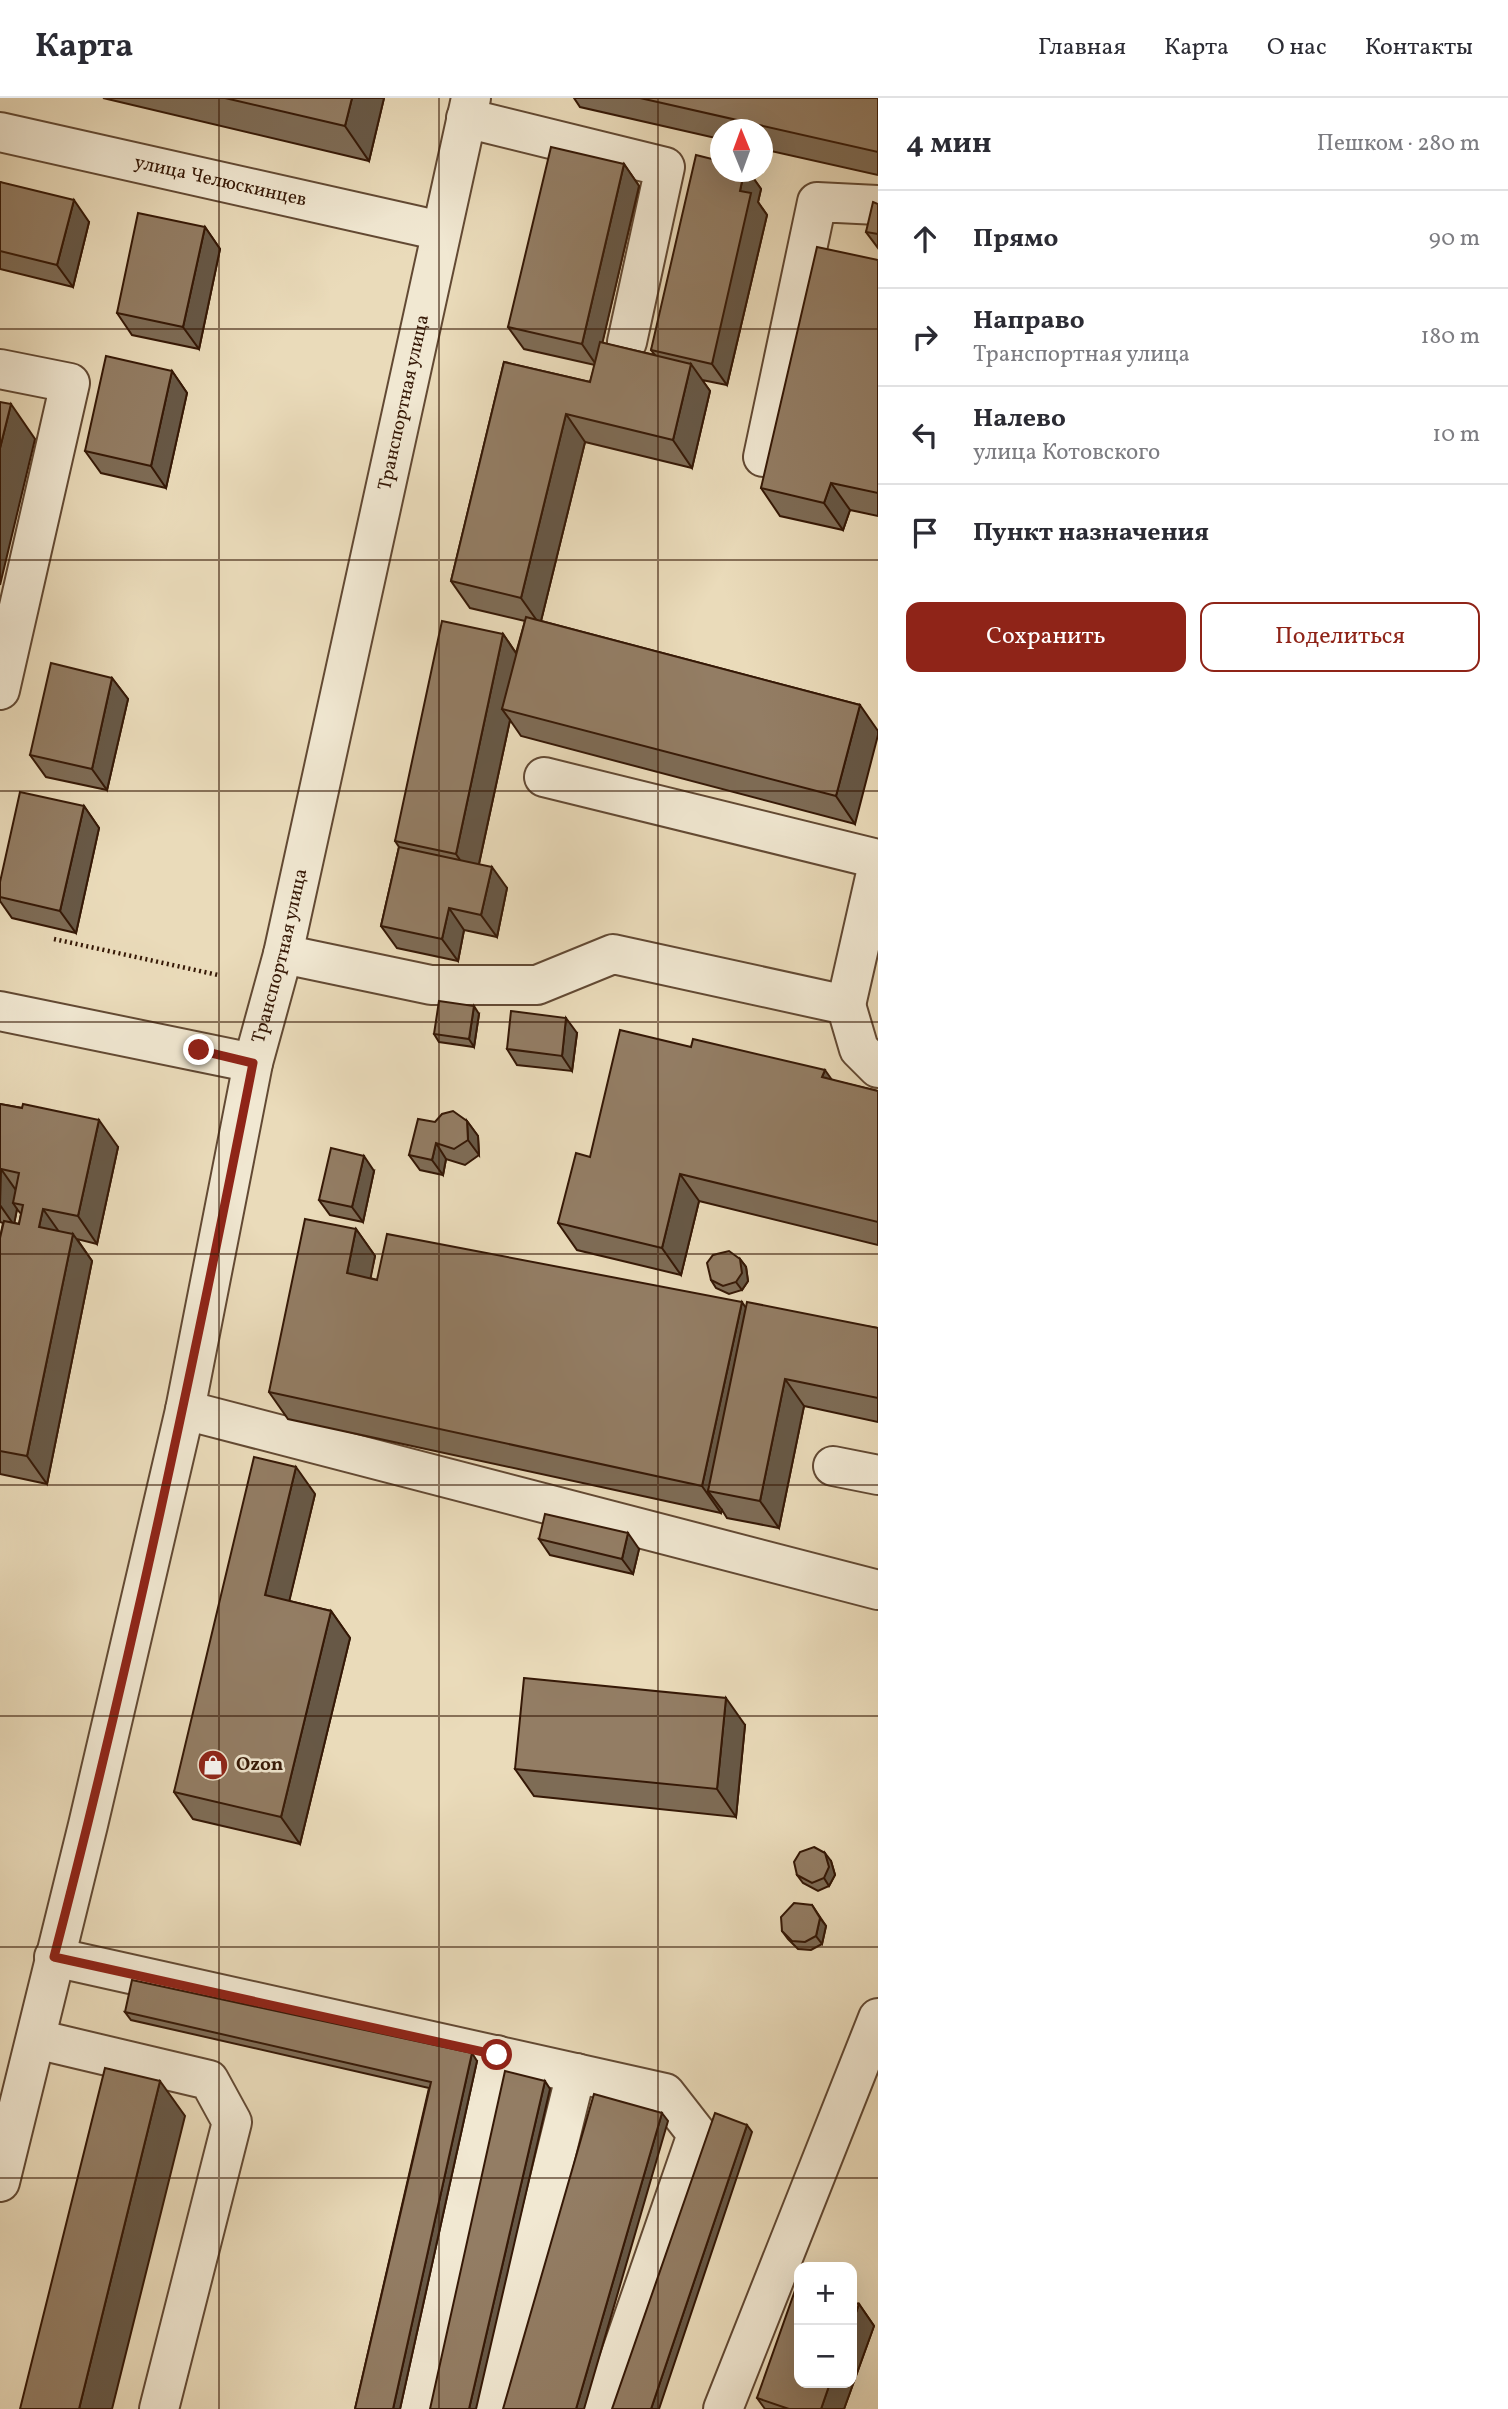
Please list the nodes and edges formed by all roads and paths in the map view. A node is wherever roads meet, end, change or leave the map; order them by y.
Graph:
1 (469, 108) edge
2 (0, 132) edge
3 (878, 205) edge
4 (441, 231) junction
5 (627, 342) dead end
6 (0, 369) edge
7 (763, 457) dead end
8 (0, 690) edge
9 (544, 777) dead end
10 (878, 861) edge
11 (873, 911) edge
12 (54, 939) dead end
13 (283, 954) junction
14 (218, 975) dead end
15 (846, 1005) junction
16 (0, 1011) edge
17 (253, 1063) junction
18 (878, 1068) edge
19 (185, 1410) junction
20 (833, 1466) dead end
21 (878, 1475) edge
22 (878, 1590) edge
23 (54, 1957) junction
24 (878, 2018) edge
25 (36, 2039) junction
26 (497, 2055) junction
27 (576, 2073) junction
28 (0, 2182) edge
29 (159, 2409) edge
30 (419, 2409) edge
31 (493, 2409) edge
32 (602, 2409) edge
33 (723, 2409) edge

1 - 4 street, Транспортная улица
1 - 5 street
2 - 4 street, улица Челюскинцев
3 - 7 street
4 - 13 street, Транспортная улица
6 - 8 street
9 - 10 street
10 - 11 street
11 - 15 street
12 - 14 path
13 - 15 street
13 - 17 street, Транспортная улица
15 - 18 street
16 - 17 street
17 - 19 street, Транспортная улица
19 - 22 street
19 - 23 street, Транспортная улица
20 - 21 street
23 - 25 street, Транспортная улица
23 - 26 street
24 - 33 street
25 - 28 street, Транспортная улица
25 - 29 street
26 - 27 street
26 - 30 street
27 - 31 street
27 - 32 street

